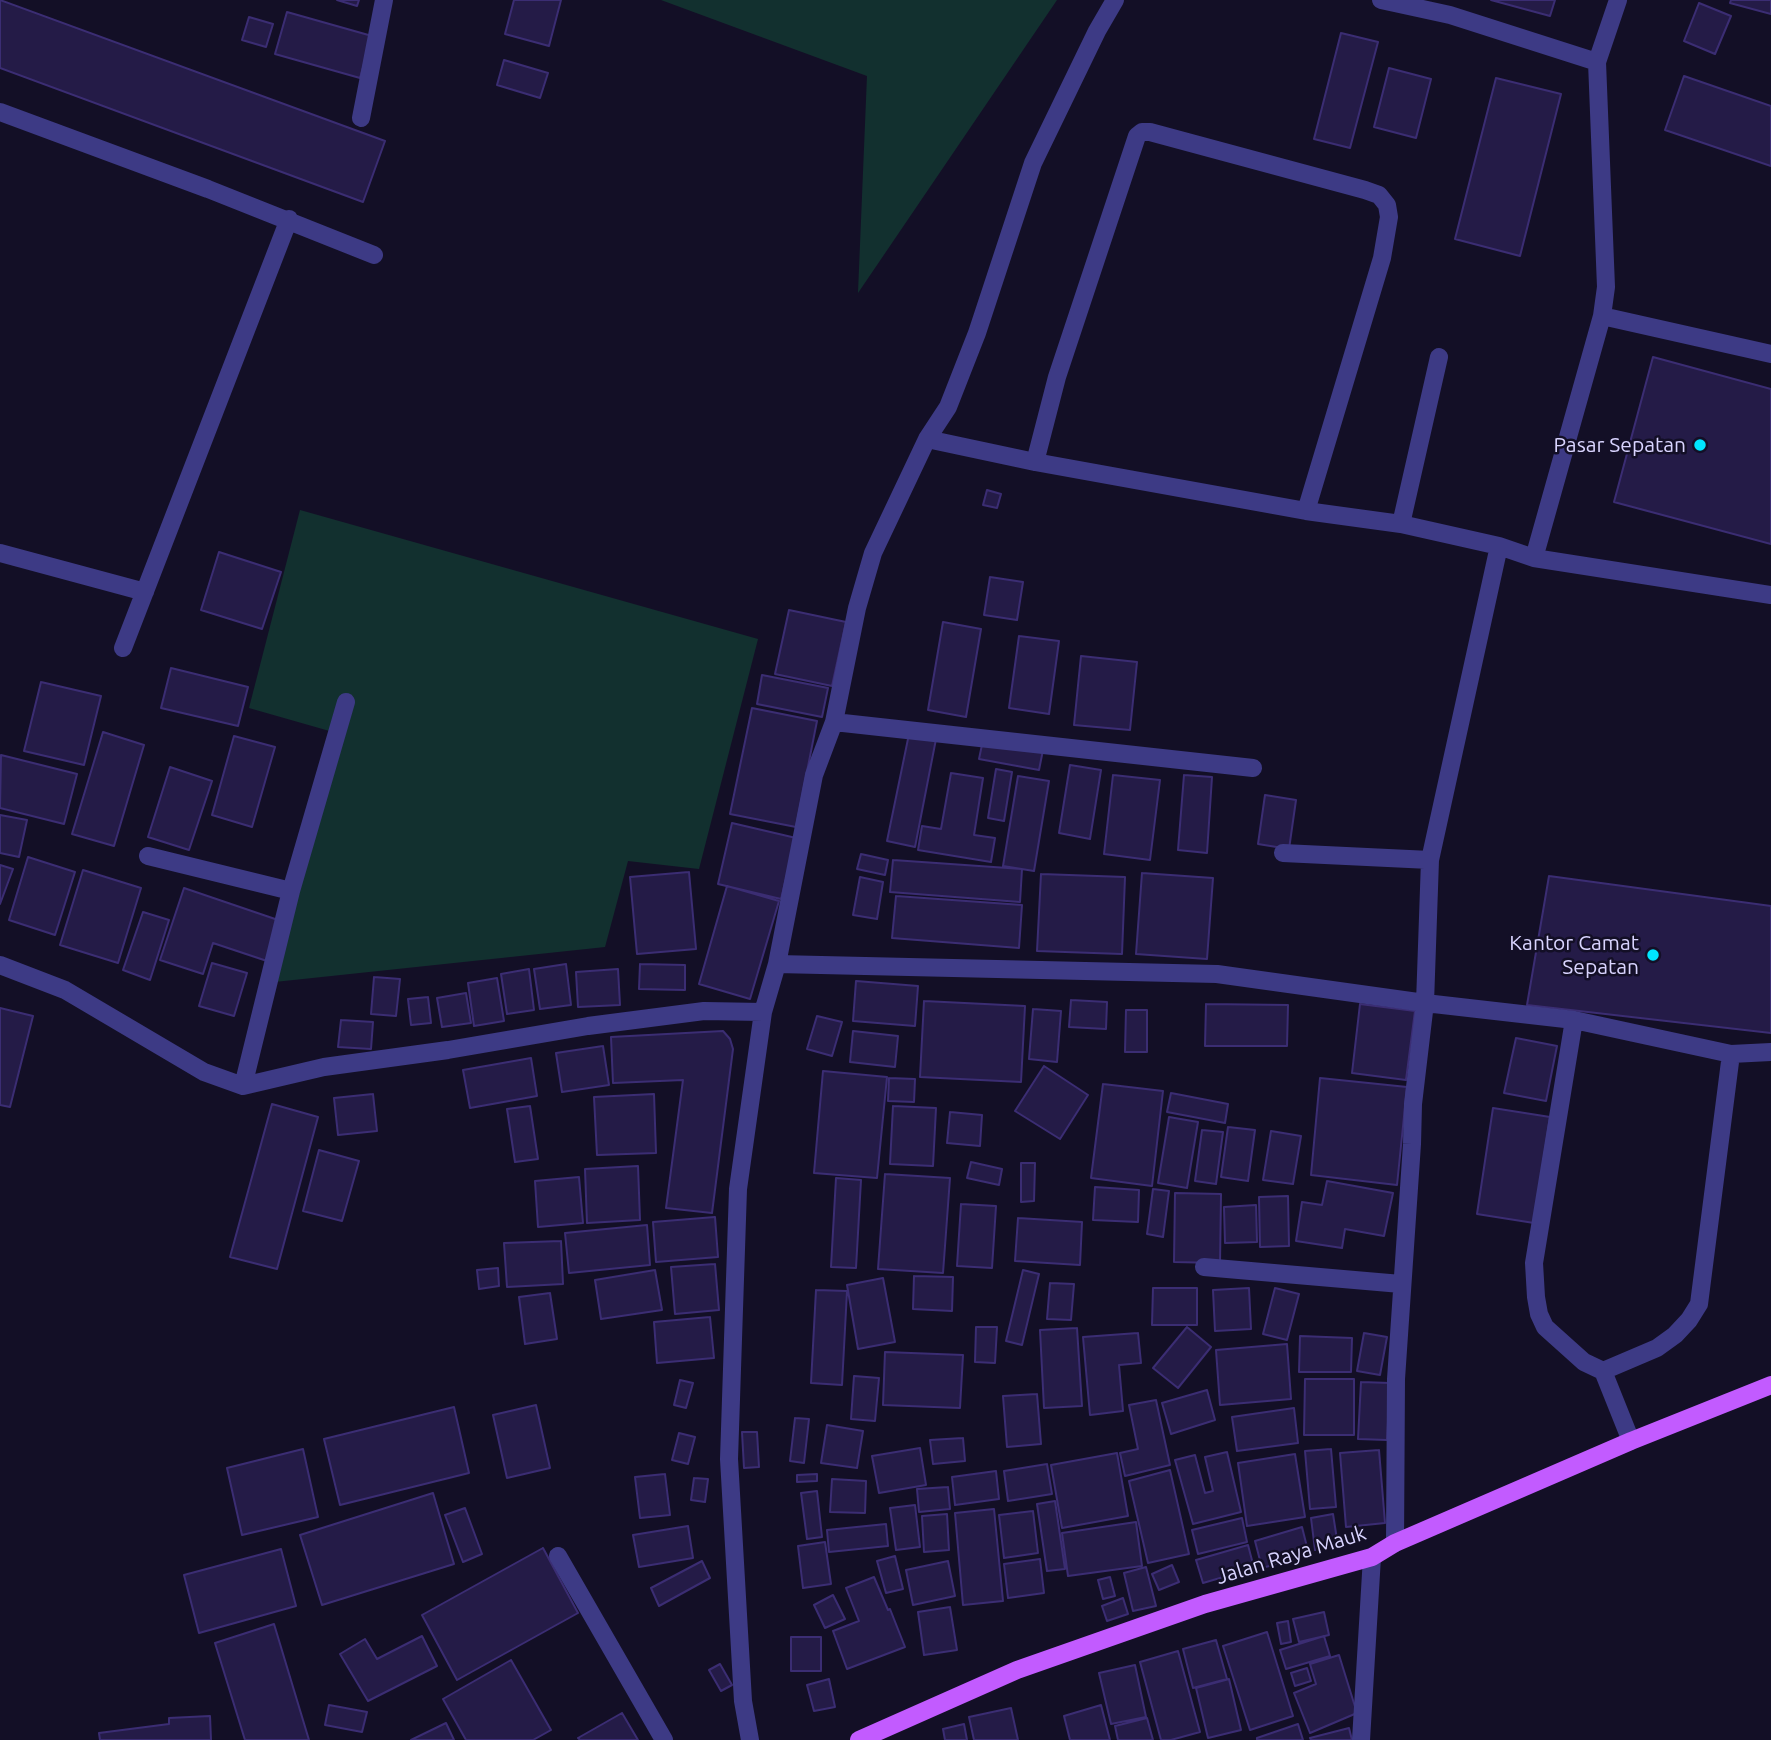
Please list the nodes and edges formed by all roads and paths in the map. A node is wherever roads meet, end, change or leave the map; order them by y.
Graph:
1 (384, 0) edge
2 (1115, 0) edge
3 (1381, 0) edge
4 (1618, 0) edge
5 (1452, 8) edge
6 (1597, 62) junction
7 (0, 112) edge
8 (361, 118) dead end
9 (289, 219) junction
10 (374, 255) dead end
11 (1602, 316) junction
12 (1771, 354) edge
13 (1439, 357) dead end
14 (927, 439) junction
15 (1035, 462) junction
16 (1306, 512) junction
17 (1401, 524) junction
18 (1499, 546) junction
19 (0, 553) edge
20 (1534, 558) junction
21 (145, 592) junction
22 (1771, 595) edge
23 (123, 648) dead end
24 (346, 702) dead end
25 (834, 722) junction
26 (1253, 768) dead end
27 (1283, 853) dead end
28 (148, 856) dead end
29 (1430, 860) junction
30 (291, 891) junction
31 (777, 964) junction
32 (0, 965) edge
33 (1424, 1003) junction
34 (763, 1012) junction
35 (1574, 1020) junction
36 (1771, 1052) edge
37 (1731, 1054) junction
38 (243, 1086) junction
39 (1204, 1267) dead end
40 (1401, 1283) junction
41 (1602, 1371) junction
42 (1771, 1385) edge
43 (1631, 1441) junction
44 (1395, 1543) junction
45 (558, 1556) dead end
46 (1372, 1557) junction
47 (664, 1740) edge
48 (750, 1740) edge
49 (859, 1740) edge
50 (1362, 1740) edge

1 - 8 street
2 - 14 street
3 - 5 street
4 - 6 street
5 - 6 street
6 - 11 street
7 - 9 street
9 - 10 street
9 - 21 street
11 - 12 street
11 - 20 street
13 - 17 street
14 - 15 street
14 - 25 street
15 - 16 street
15 - 16 street
16 - 17 street
17 - 18 street
18 - 20 street
18 - 29 street
19 - 21 street
20 - 22 street
21 - 23 street
24 - 30 street
25 - 26 street
25 - 31 street
27 - 29 street
28 - 30 street
29 - 33 street
30 - 38 street
31 - 33 street
31 - 34 street
32 - 38 street
33 - 35 street
33 - 40 street
34 - 38 street
34 - 48 street
35 - 37 street
35 - 41 street
36 - 37 street
37 - 41 street
39 - 40 street
40 - 44 street
41 - 43 street
42 - 43 main road, Jalan Raya Mauk
43 - 44 main road, Jalan Raya Mauk
44 - 46 main road, Jalan Raya Mauk
45 - 47 street
46 - 49 main road, Jalan Raya Mauk
46 - 50 street

